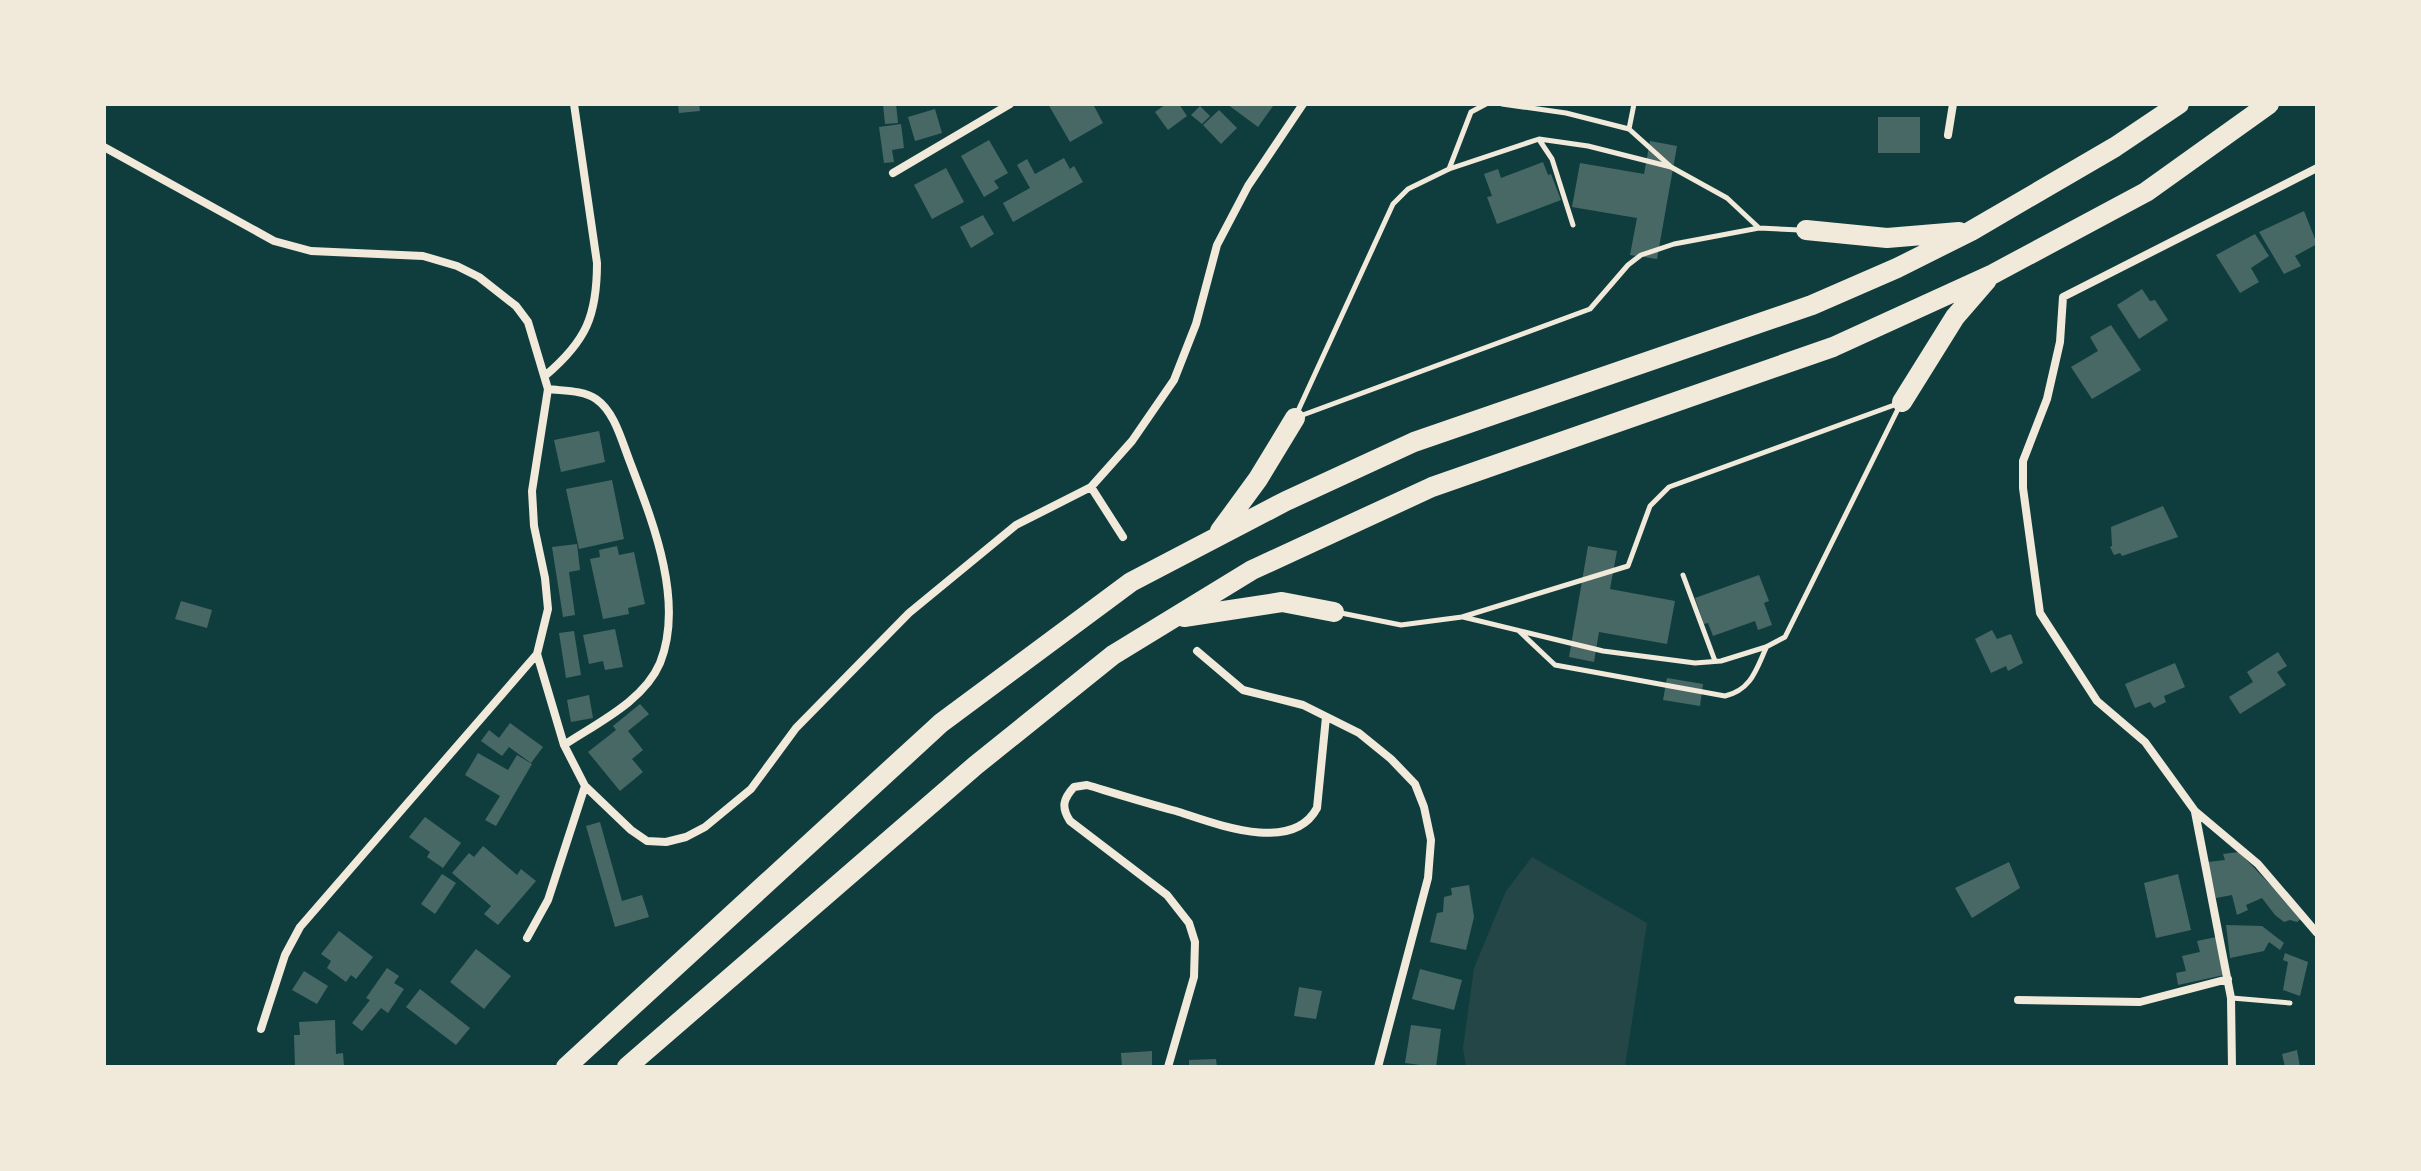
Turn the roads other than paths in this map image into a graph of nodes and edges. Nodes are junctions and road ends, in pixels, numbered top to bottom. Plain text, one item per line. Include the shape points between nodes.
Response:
1 (574, 104) edge
2 (1010, 104) edge
3 (1303, 104) edge
4 (1486, 104) edge
5 (1502, 104) edge
6 (1634, 104) edge
7 (1953, 104) edge
8 (2179, 104) edge
9 (2269, 104) edge
10 (1629, 129) junction
11 (1948, 135) dead end
12 (1539, 139) junction
13 (104, 147) edge
14 (1671, 167) junction
15 (2317, 168) edge
16 (1449, 169) junction
17 (893, 173) dead end
18 (1573, 225) dead end
19 (1759, 228) junction
20 (1806, 230) joint
21 (1971, 231) junction
22 (1993, 274) junction
23 (546, 375) junction
24 (548, 389) junction
25 (1902, 402) junction
26 (1295, 418) junction
27 (1091, 487) junction
28 (1216, 535) junction
29 (1123, 537) dead end
30 (1683, 575) dead end
31 (1334, 612) joint
32 (1462, 617) junction
33 (1168, 620) junction
34 (1518, 630) junction
35 (1766, 647) junction
36 (1197, 651) dead end
37 (537, 654) junction
38 (1715, 661) junction
39 (1326, 717) junction
40 (564, 745) junction
41 (585, 786) junction
42 (2195, 811) junction
43 (2317, 933) edge
44 (527, 938) dead end
45 (2228, 979) junction
46 (2231, 998) junction
47 (2018, 1000) dead end
48 (2290, 1003) dead end
49 (261, 1029) dead end
50 (566, 1067) edge
51 (627, 1067) edge
52 (1168, 1067) edge
53 (1378, 1067) edge
54 (2232, 1067) edge

1 - 23 street via 597,289 591,322 570,355
2 - 17 street
3 - 27 street via 1248,186 1217,245 1174,380 1132,441
4 - 16 lane via 1471,112
5 - 10 lane
6 - 10 lane
7 - 11 street
8 - 21 highway
9 - 22 highway via 2146,192
10 - 14 lane
12 - 14 lane
12 - 16 lane
12 - 18 lane via 1552,159
13 - 23 street via 293,248 423,256 479,277 528,322
14 - 19 lane via 1727,198
15 - 42 street via 2063,297 2060,342 2047,399 2023,461 2040,613 2097,701 2145,742
16 - 26 lane via 1408,189 1393,204
19 - 20 lane
19 - 26 lane via 1641,255 1590,309
20 - 21 highway via 1887,238
21 - 28 highway via 1812,305 1414,442
22 - 25 highway via 1955,317
22 - 33 highway via 1833,347 1432,487 1252,570
23 - 24 street
24 - 37 street via 532,491 548,609
24 - 40 street via 581,393 604,405 656,531 667,589 666,639 649,682
25 - 32 lane via 1669,487 1650,506 1628,566
25 - 35 lane via 1785,637
26 - 28 highway
27 - 29 street
27 - 41 street via 1016,525 909,613 796,728 751,789 705,827 666,842 647,841
28 - 50 highway via 1131,582 941,723
30 - 38 lane
31 - 32 lane via 1401,625
31 - 33 highway via 1282,602
32 - 34 lane
33 - 51 highway via 1113,655 976,765
34 - 35 lane via 1555,665 1725,696 1747,687
34 - 38 lane via 1603,651
35 - 38 lane
36 - 39 street via 1243,690 1303,705
37 - 40 street
37 - 49 street via 300,927 285,955
39 - 52 street via 1317,808 1310,821 1297,827 1268,833 1238,830 1087,785 1074,787 1065,797 1070,821 1167,895 1189,923 1195,942 1194,977
39 - 53 street via 1359,733 1415,784 1431,840 1428,878
40 - 41 street
41 - 44 street via 548,900
42 - 43 street via 2258,864
42 - 45 street
45 - 46 street
45 - 47 street via 2140,1002
46 - 48 lane
46 - 54 street

